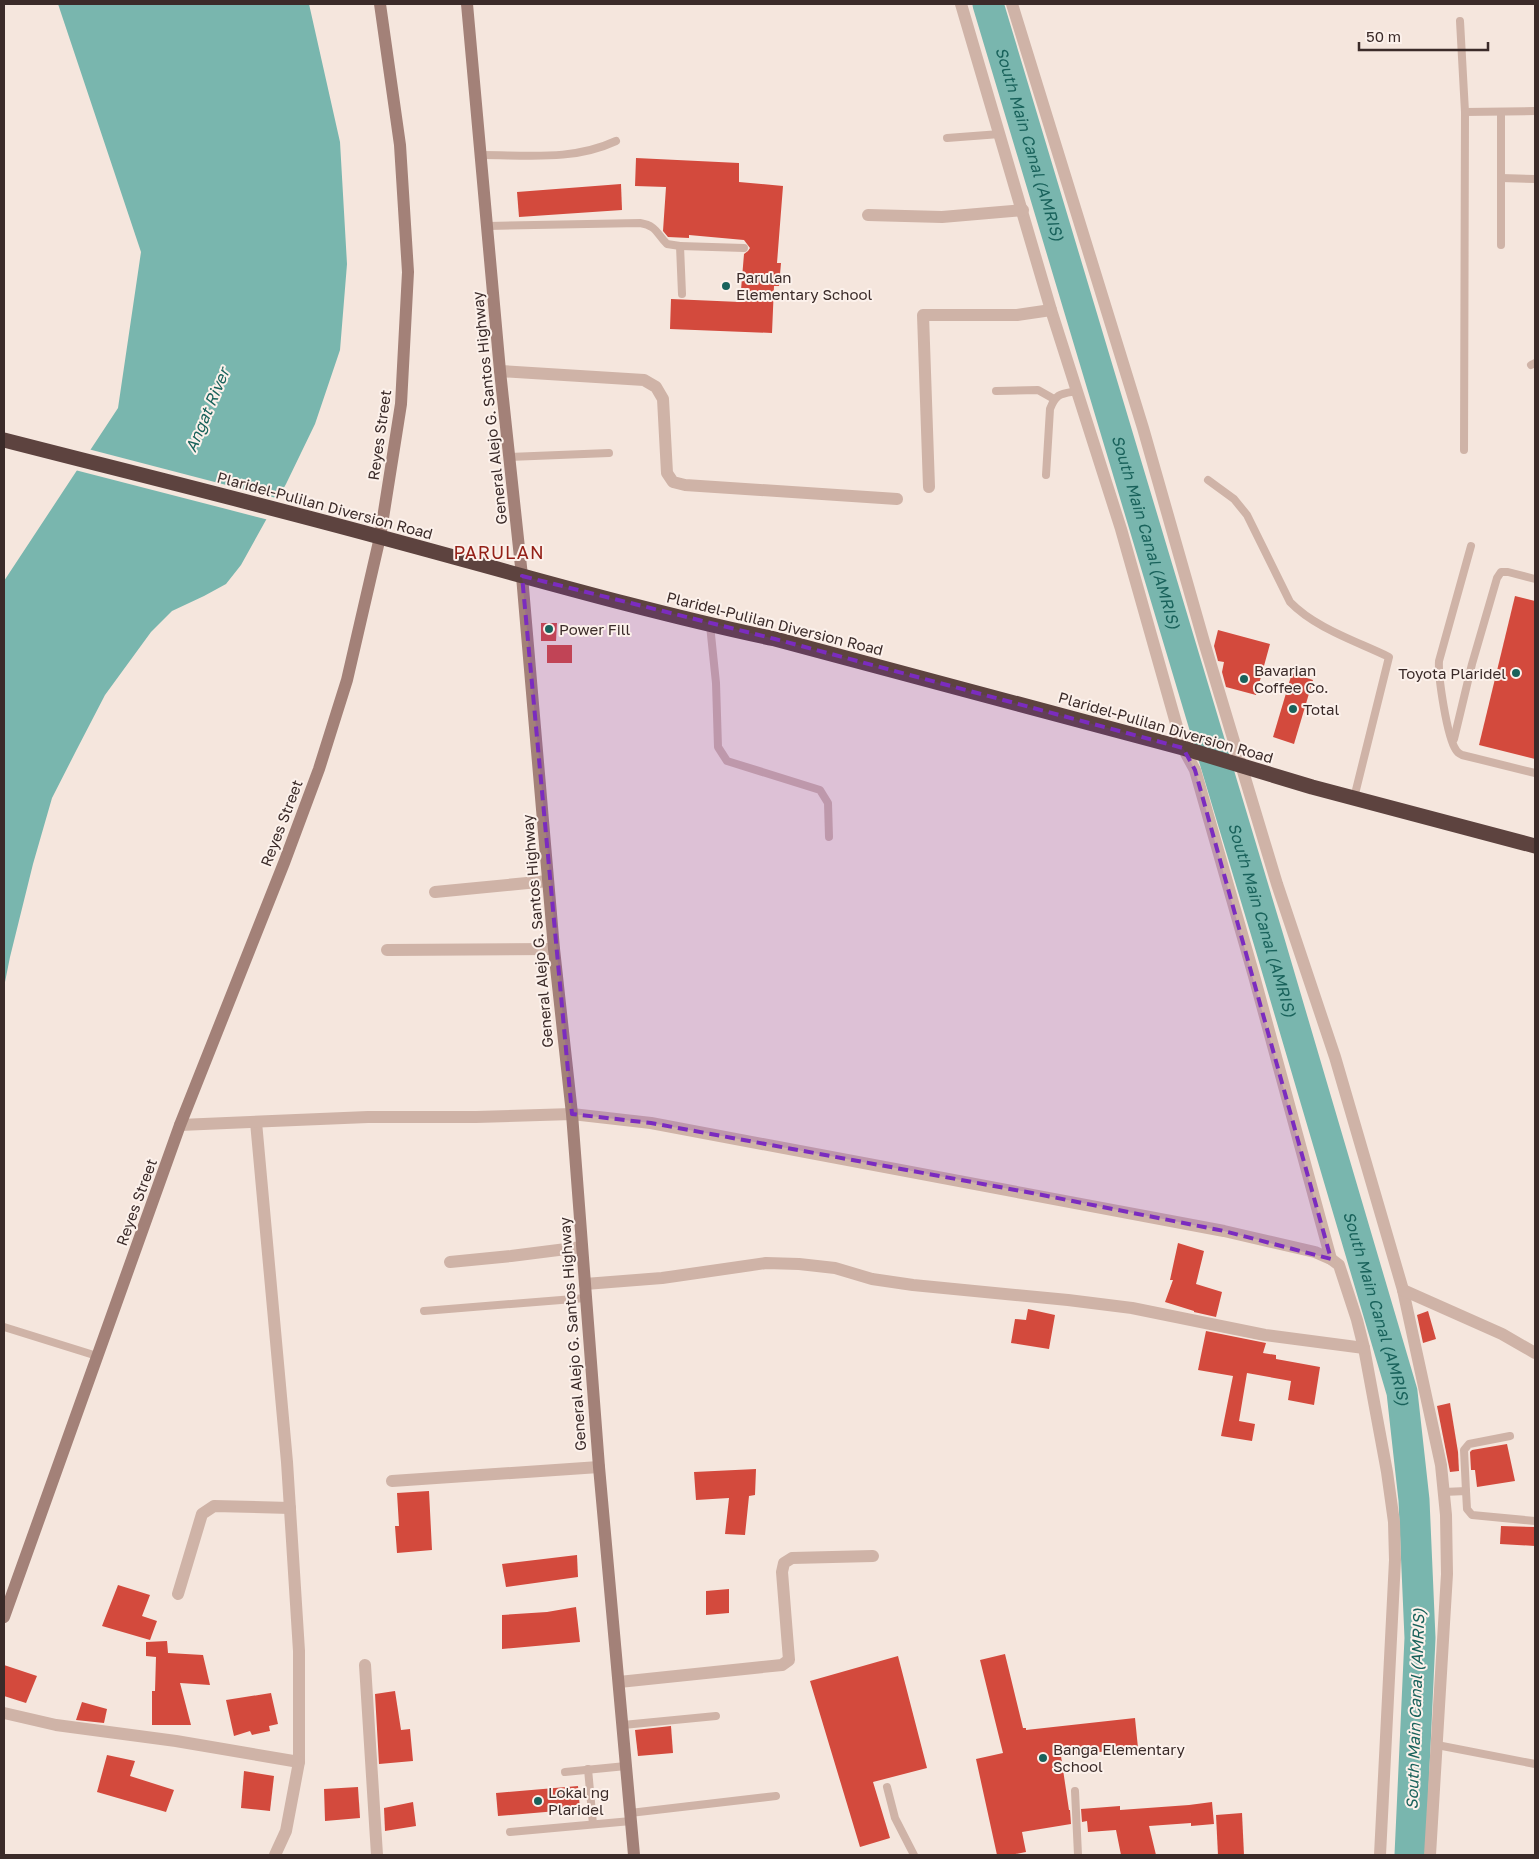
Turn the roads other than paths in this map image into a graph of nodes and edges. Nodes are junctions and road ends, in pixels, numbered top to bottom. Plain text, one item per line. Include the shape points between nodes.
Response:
1 (380, 4) edge
2 (467, 4) edge
3 (962, 4) edge
4 (1012, 4) edge
5 (1460, 21) dead end
6 (1535, 111) edge
7 (1465, 112) junction
8 (1501, 112) junction
9 (1000, 134) junction
10 (947, 138) dead end
11 (616, 141) dead end
12 (482, 155) junction
13 (1501, 178) junction
14 (1535, 179) edge
15 (1023, 210) junction
16 (868, 215) dead end
17 (488, 226) junction
18 (1501, 245) dead end
19 (680, 246) junction
20 (744, 248) dead end
21 (682, 294) dead end
22 (1051, 310) junction
23 (500, 371) junction
24 (996, 391) dead end
25 (1077, 391) junction
26 (1054, 399) junction
27 (4, 440) edge
28 (1464, 450) dead end
29 (609, 453) dead end
30 (509, 457) junction
31 (1046, 475) dead end
32 (1208, 480) dead end
33 (929, 487) dead end
34 (897, 499) dead end
35 (380, 537) junction
36 (1471, 546) dead end
37 (522, 576) junction
38 (1535, 579) edge
39 (710, 625) junction
40 (1453, 744) junction
41 (1187, 749) junction
42 (1237, 763) junction
43 (1535, 773) edge
44 (1354, 798) junction
45 (830, 837) dead end
46 (1535, 846) edge
47 (548, 881) junction
48 (436, 892) dead end
49 (554, 949) junction
50 (387, 950) dead end
51 (572, 1114) junction
52 (256, 1122) junction
53 (180, 1125) junction
54 (582, 1247) junction
55 (1331, 1259) junction
56 (450, 1262) dead end
57 (585, 1284) junction
58 (1403, 1290) junction
59 (586, 1298) junction
60 (424, 1311) dead end
61 (4, 1327) edge
62 (1364, 1348) junction
63 (1535, 1352) edge
64 (97, 1356) junction
65 (1510, 1436) dead end
66 (599, 1467) junction
67 (392, 1481) dead end
68 (1466, 1491) junction
69 (1444, 1492) junction
70 (290, 1508) junction
71 (1535, 1521) edge
72 (873, 1556) dead end
73 (178, 1594) dead end
74 (4, 1617) edge
75 (365, 1664) dead end
76 (619, 1682) junction
77 (4, 1713) edge
78 (716, 1716) dead end
79 (623, 1725) junction
80 (1437, 1745) junction
81 (299, 1762) junction
82 (1535, 1764) edge
83 (626, 1766) junction
84 (588, 1769) junction
85 (565, 1772) dead end
86 (887, 1787) dead end
87 (1075, 1791) dead end
88 (776, 1796) dead end
89 (630, 1817) junction
90 (593, 1824) junction
91 (510, 1832) dead end
92 (274, 1855) edge
93 (378, 1855) edge
94 (634, 1855) edge
95 (914, 1855) edge
96 (1078, 1855) edge
97 (1380, 1855) edge
98 (1430, 1855) edge

1 - 35 main road, Reyes Street via 400,145 408,272 401,404
2 - 12 main road, General Alejo G. Santos Highway
3 - 9 street
4 - 42 street via 1146,437
5 - 7 lane
6 - 8 lane
7 - 8 lane
7 - 28 lane
8 - 13 lane
9 - 10 lane
9 - 15 street
11 - 12 lane via 599,149 564,156
12 - 17 main road, General Alejo G. Santos Highway
13 - 14 lane
13 - 18 lane
15 - 16 street via 934,217
15 - 22 street
17 - 19 lane via 640,223 657,230 667,244
17 - 23 main road, General Alejo G. Santos Highway
19 - 20 lane
19 - 21 lane
22 - 25 street
22 - 33 street via 923,316
23 - 30 main road, General Alejo G. Santos Highway
23 - 34 street via 644,380 656,387 662,399 667,473 673,482
24 - 26 lane via 1038,390
25 - 26 lane
25 - 41 street
26 - 31 lane via 1050,410
27 - 35 highway, Plaridel-Pulilan Diversion Road
29 - 30 lane
30 - 37 main road, General Alejo G. Santos Highway
32 - 44 lane via 1234,499 1247,515 1290,602 1298,611 1314,622 1389,657
35 - 37 highway, Plaridel-Pulilan Diversion Road
35 - 53 main road, Reyes Street via 346,680 319,769
36 - 40 lane via 1439,661 1442,697
37 - 39 highway, Plaridel-Pulilan Diversion Road
37 - 47 main road, General Alejo G. Santos Highway
38 - 40 lane via 1508,572 1501,572 1497,578
39 - 41 highway, Plaridel-Pulilan Diversion Road via 775,639
39 - 45 lane via 718,746 727,761 820,790 828,803
40 - 43 lane via 1462,755
41 - 42 highway, Plaridel-Pulilan Diversion Road
41 - 55 street via 1254,976
42 - 44 highway, Plaridel-Pulilan Diversion Road
42 - 58 street via 1335,1057
44 - 46 highway, Plaridel-Pulilan Diversion Road
47 - 48 street
47 - 49 main road, General Alejo G. Santos Highway
49 - 50 street
49 - 51 main road, General Alejo G. Santos Highway
51 - 52 street
51 - 54 main road, General Alejo G. Santos Highway
51 - 55 street via 668,1126 1032,1193 1224,1231 1315,1252
52 - 53 street
52 - 70 street
53 - 64 main road, Reyes Street
54 - 56 street
54 - 57 main road, General Alejo G. Santos Highway
55 - 62 street via 1339,1265
57 - 59 main road, General Alejo G. Santos Highway
57 - 62 street via 662,1278 766,1263 799,1264 913,1285 1132,1308 1265,1335
58 - 63 street
58 - 69 street
59 - 60 lane
59 - 66 main road, General Alejo G. Santos Highway
61 - 64 lane
62 - 97 street via 1394,1522 1395,1560
64 - 74 main road, Reyes Street
65 - 68 lane via 1468,1444 1464,1450
66 - 67 street
66 - 76 main road, General Alejo G. Santos Highway
68 - 69 lane
68 - 71 lane via 1467,1509 1472,1515
69 - 80 street via 1447,1574
70 - 73 street via 214,1506 202,1514
70 - 81 street via 299,1651
72 - 76 street via 792,1558 784,1563 788,1660 782,1664
75 - 93 street
76 - 79 main road, General Alejo G. Santos Highway
77 - 81 street via 56,1725
78 - 79 lane
79 - 83 main road, General Alejo G. Santos Highway
80 - 82 lane
80 - 98 street
81 - 92 street via 286,1831
83 - 84 lane
83 - 89 main road, General Alejo G. Santos Highway
84 - 85 lane
84 - 90 lane
86 - 95 lane via 895,1818
87 - 96 lane
88 - 89 lane
89 - 90 lane
89 - 94 main road, General Alejo G. Santos Highway
90 - 91 lane

